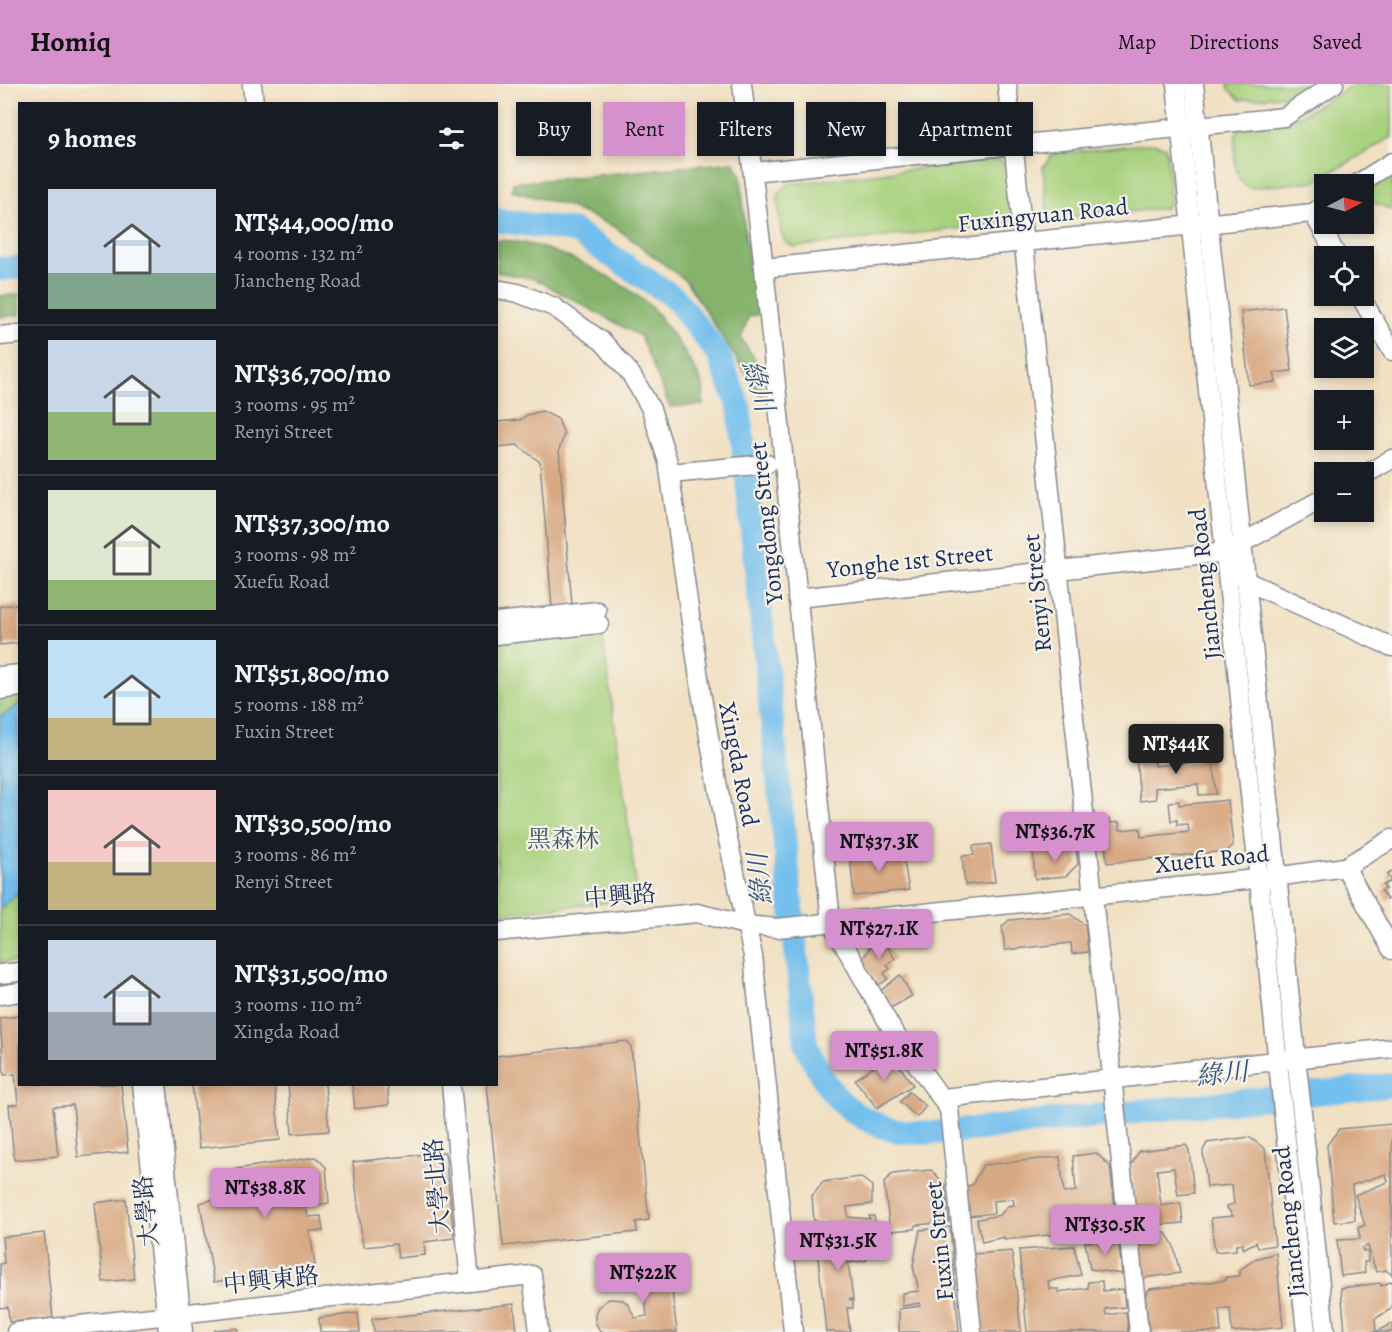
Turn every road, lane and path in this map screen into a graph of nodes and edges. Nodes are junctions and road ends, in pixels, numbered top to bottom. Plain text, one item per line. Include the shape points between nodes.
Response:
1 (252, 84) edge
2 (742, 84) edge
3 (1008, 84) edge
4 (1176, 84) edge
5 (1194, 84) edge
6 (1334, 84) edge
7 (254, 102) edge
8 (1010, 102) edge
9 (1189, 126) junction
10 (1033, 142) edge
11 (902, 156) edge
12 (1015, 156) edge
13 (1392, 162) edge
14 (753, 172) junction
15 (1373, 174) edge
16 (1314, 210) edge
17 (1200, 223) junction
18 (1024, 241) junction
19 (764, 268) junction
20 (498, 289) edge
21 (1366, 306) edge
22 (18, 334) edge
23 (0, 336) edge
24 (1392, 351) edge
25 (1392, 459) edge
26 (767, 464) dead end
27 (1374, 469) edge
28 (670, 473) junction
29 (1314, 503) edge
30 (1233, 547) junction
31 (1059, 570) junction
32 (1248, 582) junction
33 (797, 598) junction
34 (498, 622) edge
35 (498, 635) edge
36 (1392, 647) edge
37 (18, 674) edge
38 (0, 676) edge
39 (18, 687) edge
40 (0, 690) edge
41 (1392, 839) edge
42 (1345, 867) junction
43 (1267, 877) junction
44 (1093, 894) junction
45 (822, 923) junction
46 (746, 925) junction
47 (498, 932) edge
48 (1392, 950) edge
49 (18, 972) edge
50 (0, 974) edge
51 (18, 992) edge
52 (0, 994) edge
53 (1392, 1048) edge
54 (1298, 1068) junction
55 (1279, 1070) junction
56 (1112, 1079) junction
57 (142, 1086) edge
58 (157, 1086) edge
59 (451, 1086) edge
60 (946, 1106) junction
61 (470, 1282) junction
62 (174, 1323) edge
63 (16, 1332) edge
64 (538, 1332) edge
65 (793, 1332) edge
66 (972, 1332) edge
67 (1139, 1332) edge
68 (1306, 1332) edge
69 (1324, 1332) edge

1 - 7 street
2 - 14 street, Yongdong Street
3 - 8 street, Renyi Street
4 - 9 street, Jiancheng Road
5 - 9 street, Jiancheng Road
6 - 9 street via 1284,117
9 - 10 street
9 - 17 street, Jiancheng Road
11 - 14 street
12 - 18 street, Renyi Street
13 - 15 street
14 - 19 street, Yongdong Street
16 - 17 street, Fuxingyuan Road
17 - 18 street, Fuxingyuan Road
17 - 30 street, Jiancheng Road
18 - 19 street, Fuxingyuan Road
18 - 31 street, Renyi Street
19 - 33 street, Yongdong Street
20 - 28 street, Xingda Road via 554,307 618,357 651,409
21 - 24 street
22 - 23 street
25 - 27 street
26 - 28 street
28 - 46 street, Xingda Road via 700,692
29 - 30 street
30 - 31 street, Yonghe 1st Street
30 - 32 street, Jiancheng Road
30 - 43 street, Jiancheng Road
31 - 33 street, Yonghe 1st Street
31 - 44 street, Renyi Street
32 - 36 street
32 - 43 street, Jiancheng Road
33 - 45 street, Yongdong Street
34 - 35 street via 598,618
37 - 38 street
39 - 40 street
41 - 42 street, Xuefu Road
42 - 43 street, Xuefu Road
42 - 48 street
43 - 44 street, Xuefu Road
43 - 54 street, Jiancheng Road
43 - 55 street, Jiancheng Road
44 - 45 street, Xuefu Road
44 - 56 street, Renyi Street
45 - 46 street, Xuefu Road via 777,928
45 - 60 street
46 - 47 street, 中興路 via 697,913
46 - 65 street, Xingda Road via 757,986
49 - 50 street
51 - 52 street
53 - 54 street
54 - 55 street
54 - 69 street, Jiancheng Road
55 - 56 street
55 - 68 street, Jiancheng Road
56 - 60 street
56 - 67 street, Renyi Street
57 - 62 street, 大學路
58 - 62 street, 大學路
59 - 61 street, 大學北路
60 - 66 street, Fuxin Street
61 - 62 street, 中興東路
61 - 64 street, 中興東路 via 532,1275
62 - 63 street, 中興東路

